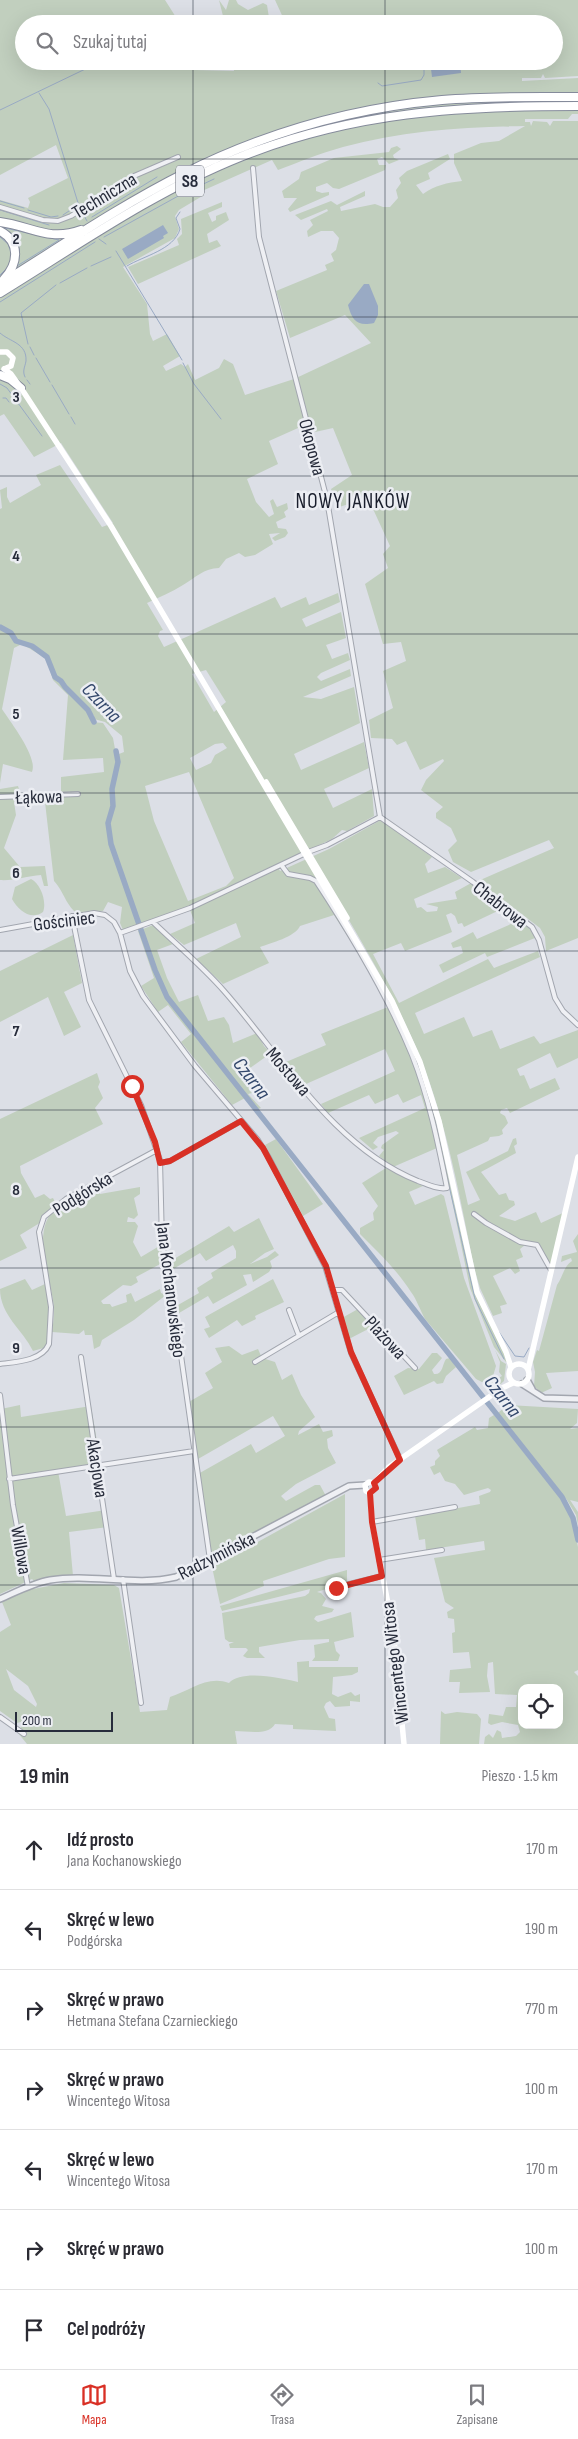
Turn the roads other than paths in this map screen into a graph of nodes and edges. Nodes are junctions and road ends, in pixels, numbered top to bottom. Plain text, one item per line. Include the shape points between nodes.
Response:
1 (578, 97) edge
2 (578, 106) edge
3 (178, 156) dead end
4 (252, 168) dead end
5 (0, 206) edge
6 (107, 217) junction
7 (0, 222) edge
8 (0, 231) edge
9 (0, 283) edge
10 (0, 293) edge
11 (1, 351) edge
12 (12, 363) junction
13 (1, 370) edge
14 (21, 388) junction
15 (78, 794) dead end
16 (0, 797) edge
17 (380, 817) junction
18 (306, 854) junction
19 (282, 866) junction
20 (72, 916) junction
21 (154, 922) junction
22 (0, 930) edge
23 (120, 933) junction
24 (578, 1025) edge
25 (241, 1121) junction
26 (157, 1150) junction
27 (578, 1157) edge
28 (160, 1163) junction
29 (474, 1214) dead end
30 (551, 1270) junction
31 (334, 1290) junction
32 (289, 1310) dead end
33 (339, 1312) junction
34 (299, 1336) junction
35 (506, 1352) junction
36 (531, 1352) junction
37 (81, 1357) dead end
38 (255, 1362) dead end
39 (0, 1364) edge
40 (519, 1364) junction
41 (415, 1368) dead end
42 (511, 1368) junction
43 (528, 1370) junction
44 (509, 1378) junction
45 (527, 1380) junction
46 (513, 1383) junction
47 (522, 1384) junction
48 (502, 1388) junction
49 (533, 1392) junction
50 (0, 1394) edge
51 (578, 1400) edge
52 (194, 1451) junction
53 (400, 1460) junction
54 (98, 1466) junction
55 (9, 1479) junction
56 (374, 1483) junction
57 (365, 1485) junction
58 (370, 1493) junction
59 (454, 1507) dead end
60 (372, 1522) junction
61 (442, 1550) dead end
62 (210, 1560) junction
63 (379, 1560) junction
64 (382, 1576) junction
65 (114, 1579) junction
66 (123, 1579) junction
67 (28, 1587) junction
68 (329, 1589) dead end
69 (0, 1599) edge
70 (141, 1703) dead end
71 (0, 1717) edge
72 (24, 1734) dead end
73 (404, 1744) edge

1 - 6 highway, S8 via 442,100 359,113 307,126 238,149 177,177
2 - 10 highway, S8 via 444,109 360,122 285,142 212,170 167,192
3 - 5 street, Techniczna via 134,176 62,220 43,220
4 - 17 street, Okopowa via 259,237 327,500
6 - 7 highway via 59,236
6 - 9 highway, S8
8 - 9 highway via 12,240 16,256 11,270
11 - 12 main road via 11,354
12 - 13 main road via 9,368
12 - 14 main road
13 - 14 highway
14 - 18 main road via 111,526 276,798
15 - 16 street, Łąkowa
17 - 18 street
17 - 24 street, Chabrowa via 532,927 539,940 555,998
18 - 19 street
18 - 35 main road via 392,1001 426,1080 446,1148 474,1283
19 - 21 street
19 - 21 street, Mostowa via 288,874 316,881 392,1011 428,1104 448,1188 427,1184 392,1170 352,1141 283,1066 220,986
20 - 22 street, Gościniec
20 - 23 street, Gościniec via 105,915
20 - 26 street, Jana Kochanowskiego via 89,1000 141,1105
21 - 23 street
23 - 25 street via 130,971 142,996
25 - 28 street via 170,1161
25 - 31 street via 268,1156 326,1266
26 - 28 street, Jana Kochanowskiego
26 - 39 street, Podgórska via 66,1199 44,1217 39,1232 52,1312 48,1347 28,1360
27 - 30 main road
28 - 52 street, Jana Kochanowskiego via 162,1243
29 - 30 street via 520,1242 537,1245
30 - 36 main road
31 - 33 street
31 - 41 street, Plażowa via 342,1290
32 - 34 street
33 - 34 street
33 - 53 street via 351,1352
34 - 38 street
35 - 40 main road
35 - 42 main road
36 - 40 main road via 526,1361
36 - 43 main road
37 - 54 street, Akacjowa
40 - 42 main road
40 - 43 main road
42 - 44 main road
43 - 45 main road
44 - 46 main road
44 - 48 main road
45 - 47 main road
45 - 49 street
46 - 47 main road
46 - 48 main road
47 - 49 street
48 - 53 main road
49 - 51 street via 544,1398
50 - 55 street, Willowa
52 - 54 street
52 - 62 street, Jana Kochanowskiego
53 - 56 main road
54 - 55 street
54 - 65 street, Akacjowa
55 - 67 street, Willowa
56 - 57 main road
56 - 58 main road via 376,1488
57 - 58 main road
57 - 62 street, Radzymińska via 349,1486
58 - 60 main road, Wincentego Witosa
59 - 60 street
60 - 63 main road, Wincentego Witosa
61 - 63 street
62 - 66 street, Radzymińska via 171,1578
63 - 64 main road, Wincentego Witosa
64 - 68 street
64 - 73 main road, Wincentego Witosa via 393,1629
65 - 66 street, Radzymińska
65 - 67 street, Radzymińska via 56,1579
66 - 70 street
67 - 69 street, Radzymińska
71 - 72 street

